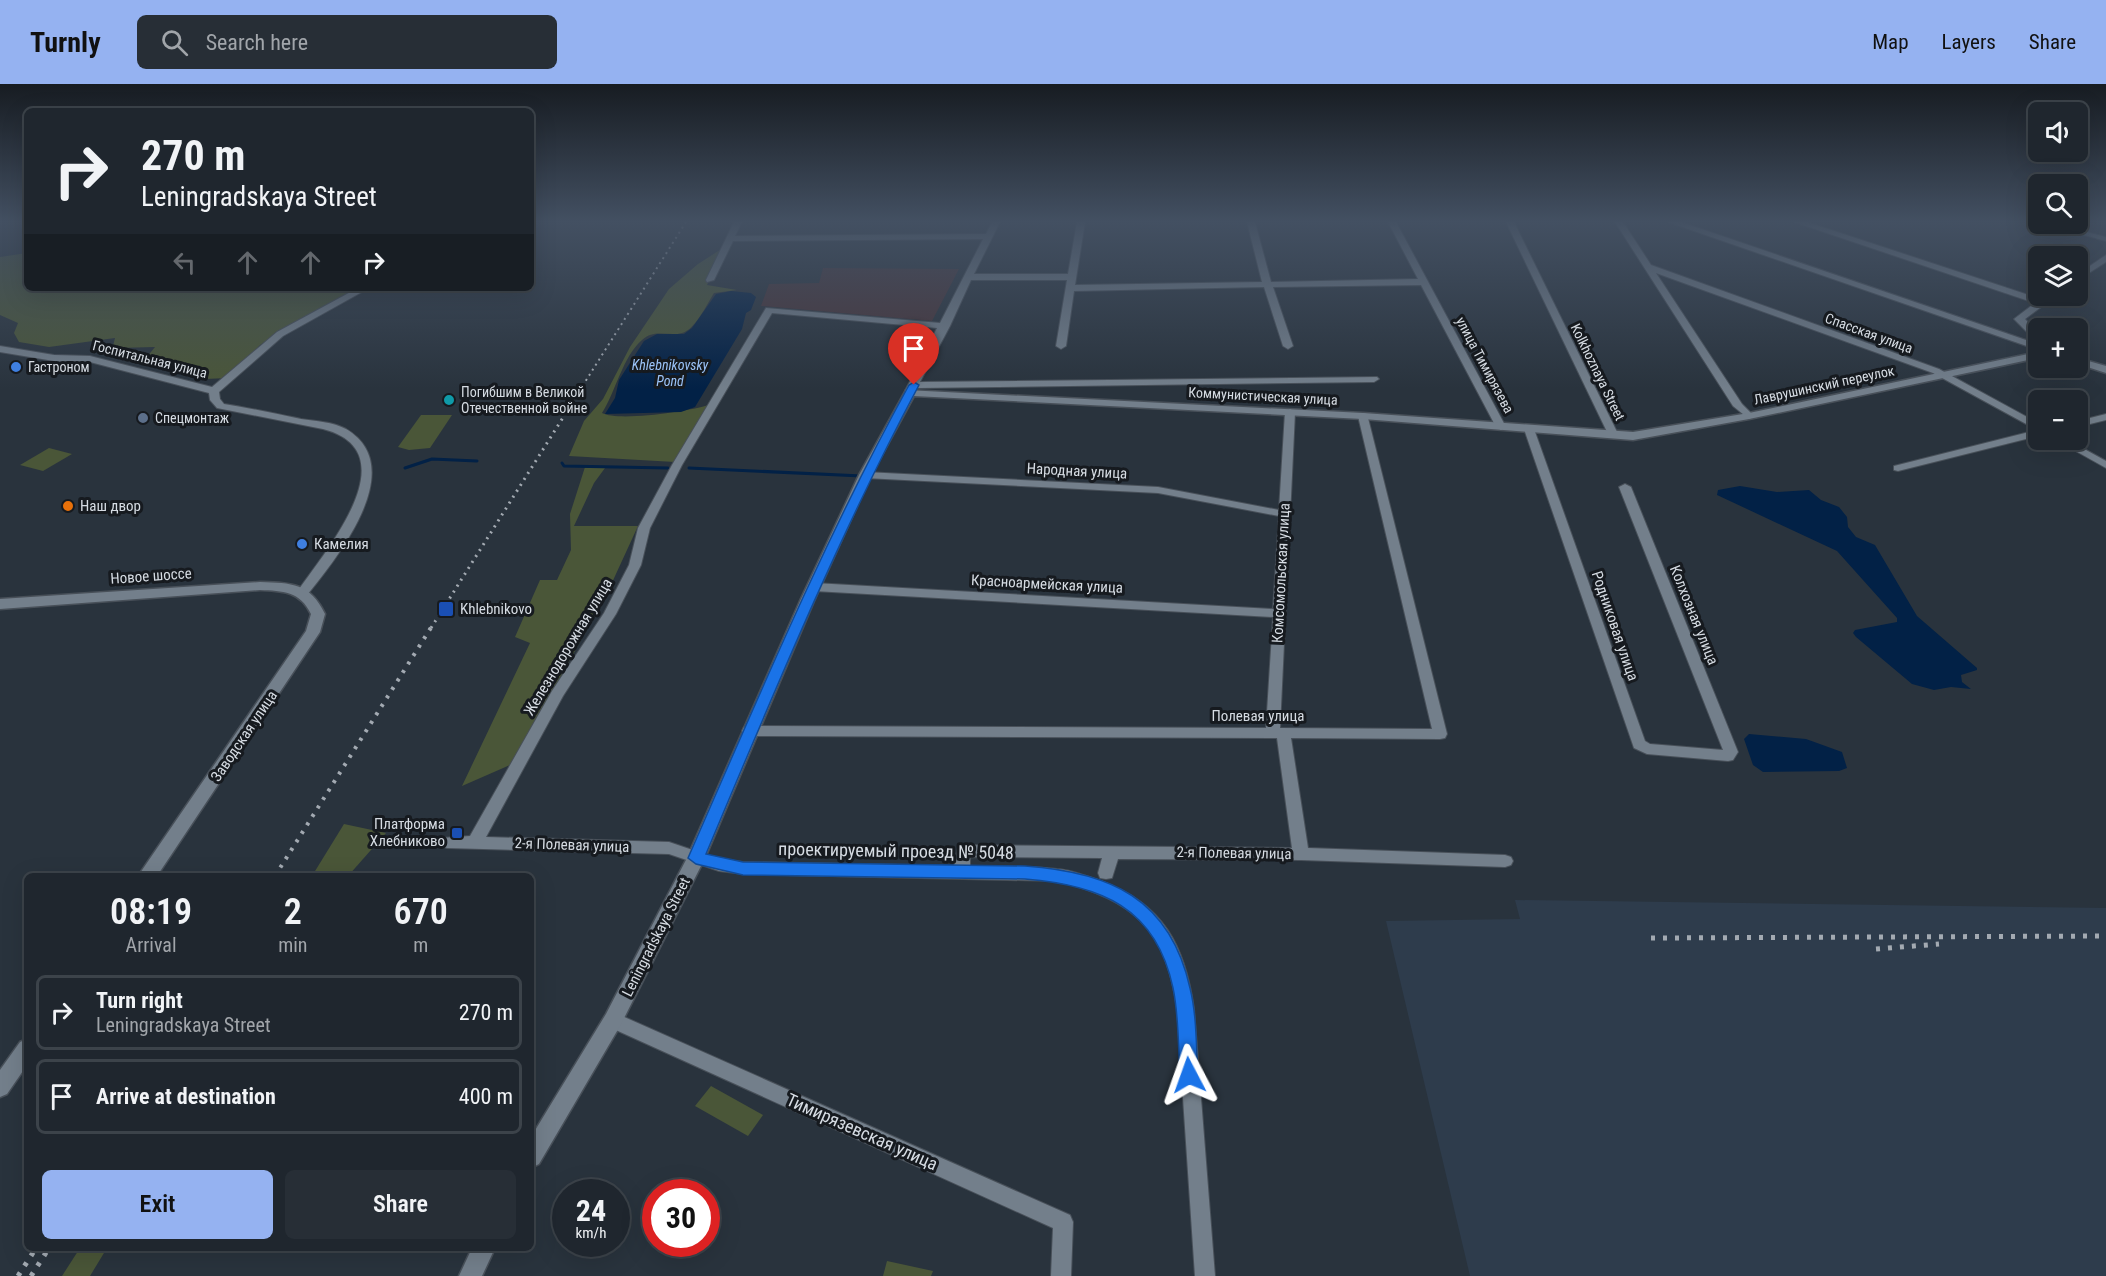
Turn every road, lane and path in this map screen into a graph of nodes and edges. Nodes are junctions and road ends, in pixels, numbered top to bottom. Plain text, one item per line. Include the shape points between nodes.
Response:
1 (970, 277) edge
2 (1072, 277) edge
3 (1266, 278) edge
4 (1423, 278) edge
5 (1537, 278) edge
6 (1655, 278) edge
7 (1677, 278) edge
8 (1835, 278) edge
9 (1966, 278) edge
10 (1425, 282) junction
11 (1267, 283) junction
12 (1070, 288) junction
13 (359, 291) edge
14 (2028, 298) edge
15 (2035, 306) edge
16 (945, 326) junction
17 (2028, 328) edge
18 (2028, 344) edge
19 (1061, 345) dead end
20 (1288, 345) dead end
21 (0, 349) edge
22 (2028, 358) edge
23 (2088, 364) edge
24 (2106, 370) edge
25 (1946, 375) junction
26 (1374, 379) dead end
27 (912, 389) junction
28 (214, 391) junction
29 (1290, 412) junction
30 (1363, 416) junction
31 (1749, 416) junction
32 (2106, 417) edge
33 (2028, 421) edge
34 (2088, 422) edge
35 (1501, 426) junction
36 (1529, 429) junction
37 (1614, 436) junction
38 (2028, 436) edge
39 (2079, 450) edge
40 (2106, 465) edge
41 (1898, 468) dead end
42 (865, 475) junction
43 (1625, 487) dead end
44 (1284, 514) junction
45 (814, 587) junction
46 (303, 592) junction
47 (0, 604) edge
48 (1279, 613) junction
49 (749, 731) junction
50 (1278, 733) junction
51 (1731, 755) joint
52 (447, 842) dead end
53 (475, 842) junction
54 (1112, 852) junction
55 (1301, 854) junction
56 (696, 858) junction
57 (1505, 861) dead end
58 (962, 871) junction
59 (149, 873) edge
60 (1106, 873) dead end
61 (613, 1020) junction
62 (24, 1052) edge
63 (0, 1087) edge
64 (534, 1152) edge
65 (482, 1251) edge
66 (470, 1276) edge
67 (1061, 1276) edge
68 (1205, 1276) edge

1 - 16 street, Leningradskaya Street
2 - 12 street
3 - 11 street
4 - 10 street, улица Тимирязева
5 - 37 street, Kolkhoznaya Street
6 - 31 street via 1738,406
7 - 25 street, Спасская улица
8 - 18 street
9 - 14 street
10 - 11 street
10 - 35 street, улица Тимирязева
11 - 12 street
11 - 20 street
12 - 19 street
13 - 28 street via 280,334
15 - 17 street via 2019,319
16 - 27 street, Leningradskaya Street
16 - 53 street, Железнодорожная улица via 770,310 671,475 644,528 635,565 610,614 557,694
21 - 28 street, Госпитальная улица via 90,359
22 - 25 street, Лаврушинский переулок
23 - 24 street
25 - 31 street, Лаврушинский переулок
25 - 33 street, Спасская улица
26 - 27 street, Коммунистическая улица
27 - 29 street, Коммунистическая улица
27 - 42 street, Leningradskaya Street
28 - 46 street, Госпитальная улица via 221,406 342,431 363,447 368,470 359,507 332,555
29 - 30 street, Коммунистическая улица
29 - 44 street, Комсомольская улица
30 - 35 street, Коммунистическая улица
30 - 50 street, Полевая улица via 1440,734
31 - 37 street, Лаврушинский переулок
32 - 34 street
35 - 36 street, Коммунистическая улица
36 - 37 street, Коммунистическая улица
36 - 51 street, Родниковая улица via 1639,744 1647,749
38 - 41 street
39 - 40 street
42 - 44 street, Народная улица via 1158,490
42 - 45 street, Leningradskaya Street
43 - 51 street, Колхозная улица
44 - 48 street, Комсомольская улица
45 - 48 street, Красноармейская улица
45 - 49 street, Leningradskaya Street
46 - 47 street, Новое шоссе via 282,586 236,586
46 - 59 street, Заводская улица via 311,598 318,614 313,632
48 - 50 street, Комсомольская улица
49 - 50 street, Полевая улица
49 - 56 street, Leningradskaya Street
50 - 55 street, Комсомольская улица
52 - 53 street, 2-я Полевая улица
53 - 56 street, 2-я Полевая улица via 669,848
54 - 55 street, 2-я Полевая улица
54 - 58 street, 2-я Полевая улица via 963,851
54 - 60 street
55 - 57 street, 2-я Полевая улица
56 - 58 street, проектируемый проезд № 5048 via 743,868
56 - 61 street, Leningradskaya Street
58 - 68 street, проектируемый проезд № 5048 via 1057,875 1100,886 1139,910 1167,941 1182,989
61 - 64 street, Leningradskaya Street
61 - 67 street, Тимирязевская улица via 1063,1222
62 - 63 street
65 - 66 street

